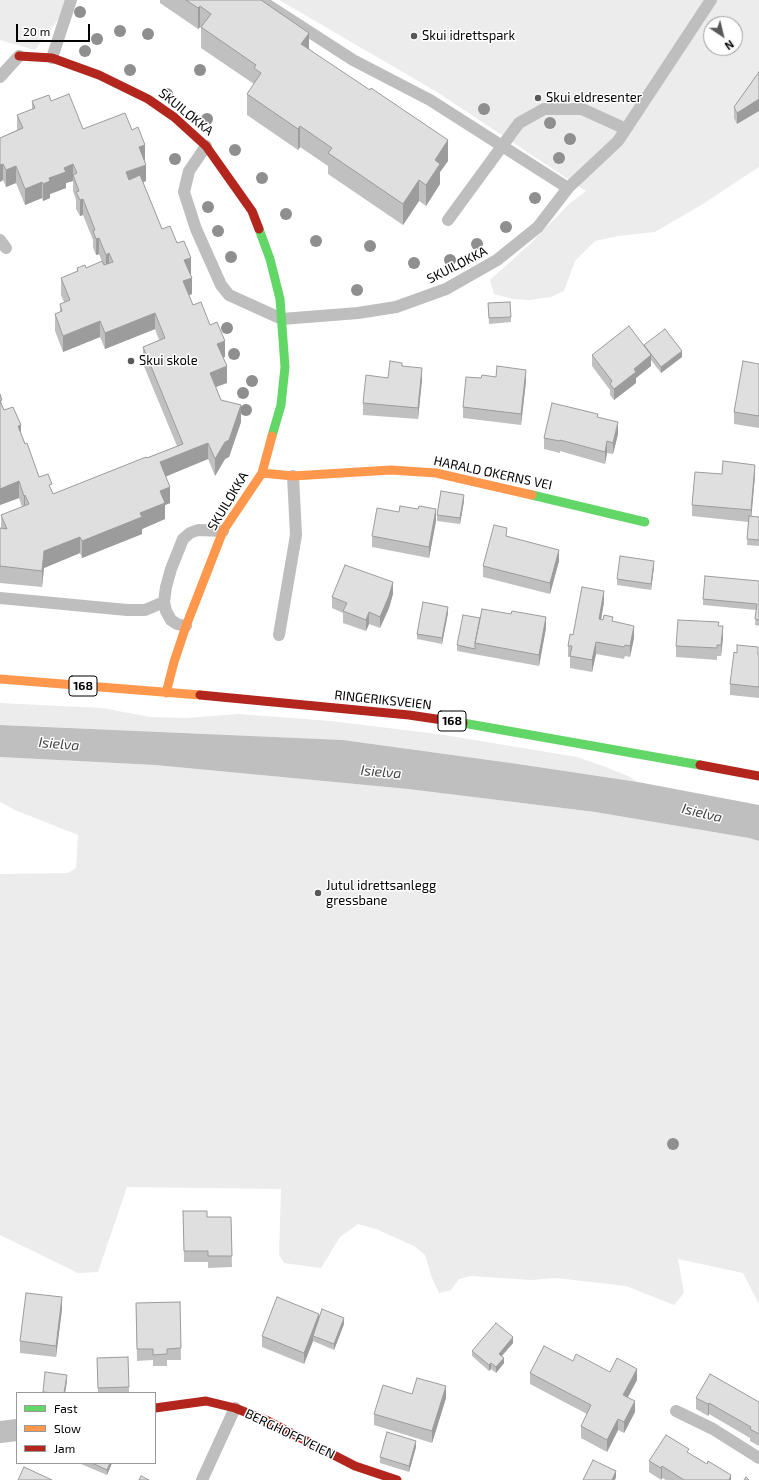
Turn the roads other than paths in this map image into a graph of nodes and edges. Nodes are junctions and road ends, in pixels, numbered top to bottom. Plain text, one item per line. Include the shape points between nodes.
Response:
1 (71, 0) edge
2 (260, 0) edge
3 (711, 0) edge
4 (19, 56) joint
5 (52, 58) junction
6 (0, 77) edge
7 (626, 129) junction
8 (206, 146) junction
9 (502, 146) junction
10 (568, 188) junction
11 (448, 220) dead end
12 (282, 319) junction
13 (262, 473) junction
14 (293, 476) junction
15 (645, 522) dead end
16 (223, 531) junction
17 (0, 598) edge
18 (164, 602) junction
19 (186, 626) junction
20 (279, 635) dead end
21 (0, 679) edge
22 (166, 693) junction
23 (759, 776) edge
24 (156, 1408) edge
25 (235, 1408) junction
26 (676, 1411) dead end
27 (16, 1430) edge
28 (0, 1432) edge
29 (759, 1458) edge
30 (202, 1480) edge
31 (397, 1480) edge

1 - 5 lane
2 - 9 lane via 353,60 430,100
3 - 7 lane, SKUILØKKA
4 - 5 street, SKUILØKKA
4 - 6 lane, SKUILØKKA
5 - 8 street, SKUILØKKA via 99,75 148,99 174,117
7 - 9 lane via 582,109 544,109 519,123
7 - 10 lane, SKUILØKKA via 618,141
8 - 12 street, SKUILØKKA via 252,211 270,259
8 - 12 lane via 189,171 184,192 196,229 221,285 229,296
9 - 10 lane
9 - 11 lane
10 - 12 lane, SKUILØKKA via 538,227 497,260 446,288 396,307
12 - 13 street, SKUILØKKA via 285,367 281,405
13 - 14 street, HARALD ØKERNS VEI
13 - 16 street, SKUILØKKA
14 - 15 street, HARALD ØKERNS VEI via 391,470 436,473
14 - 20 lane via 296,535
16 - 18 lane via 198,530 183,539 171,570
16 - 19 street, SKUILØKKA
17 - 18 lane via 145,610
18 - 19 lane via 171,620
19 - 22 street, SKUILØKKA
21 - 22 street, RINGERIKSVEIEN / 168
22 - 23 street, RINGERIKSVEIEN / 168 via 409,715
24 - 25 street, BERGHOFFVEIEN via 206,1402
25 - 30 lane
25 - 31 street, BERGHOFFVEIEN via 268,1421 355,1466
26 - 29 lane via 713,1429
27 - 28 street

